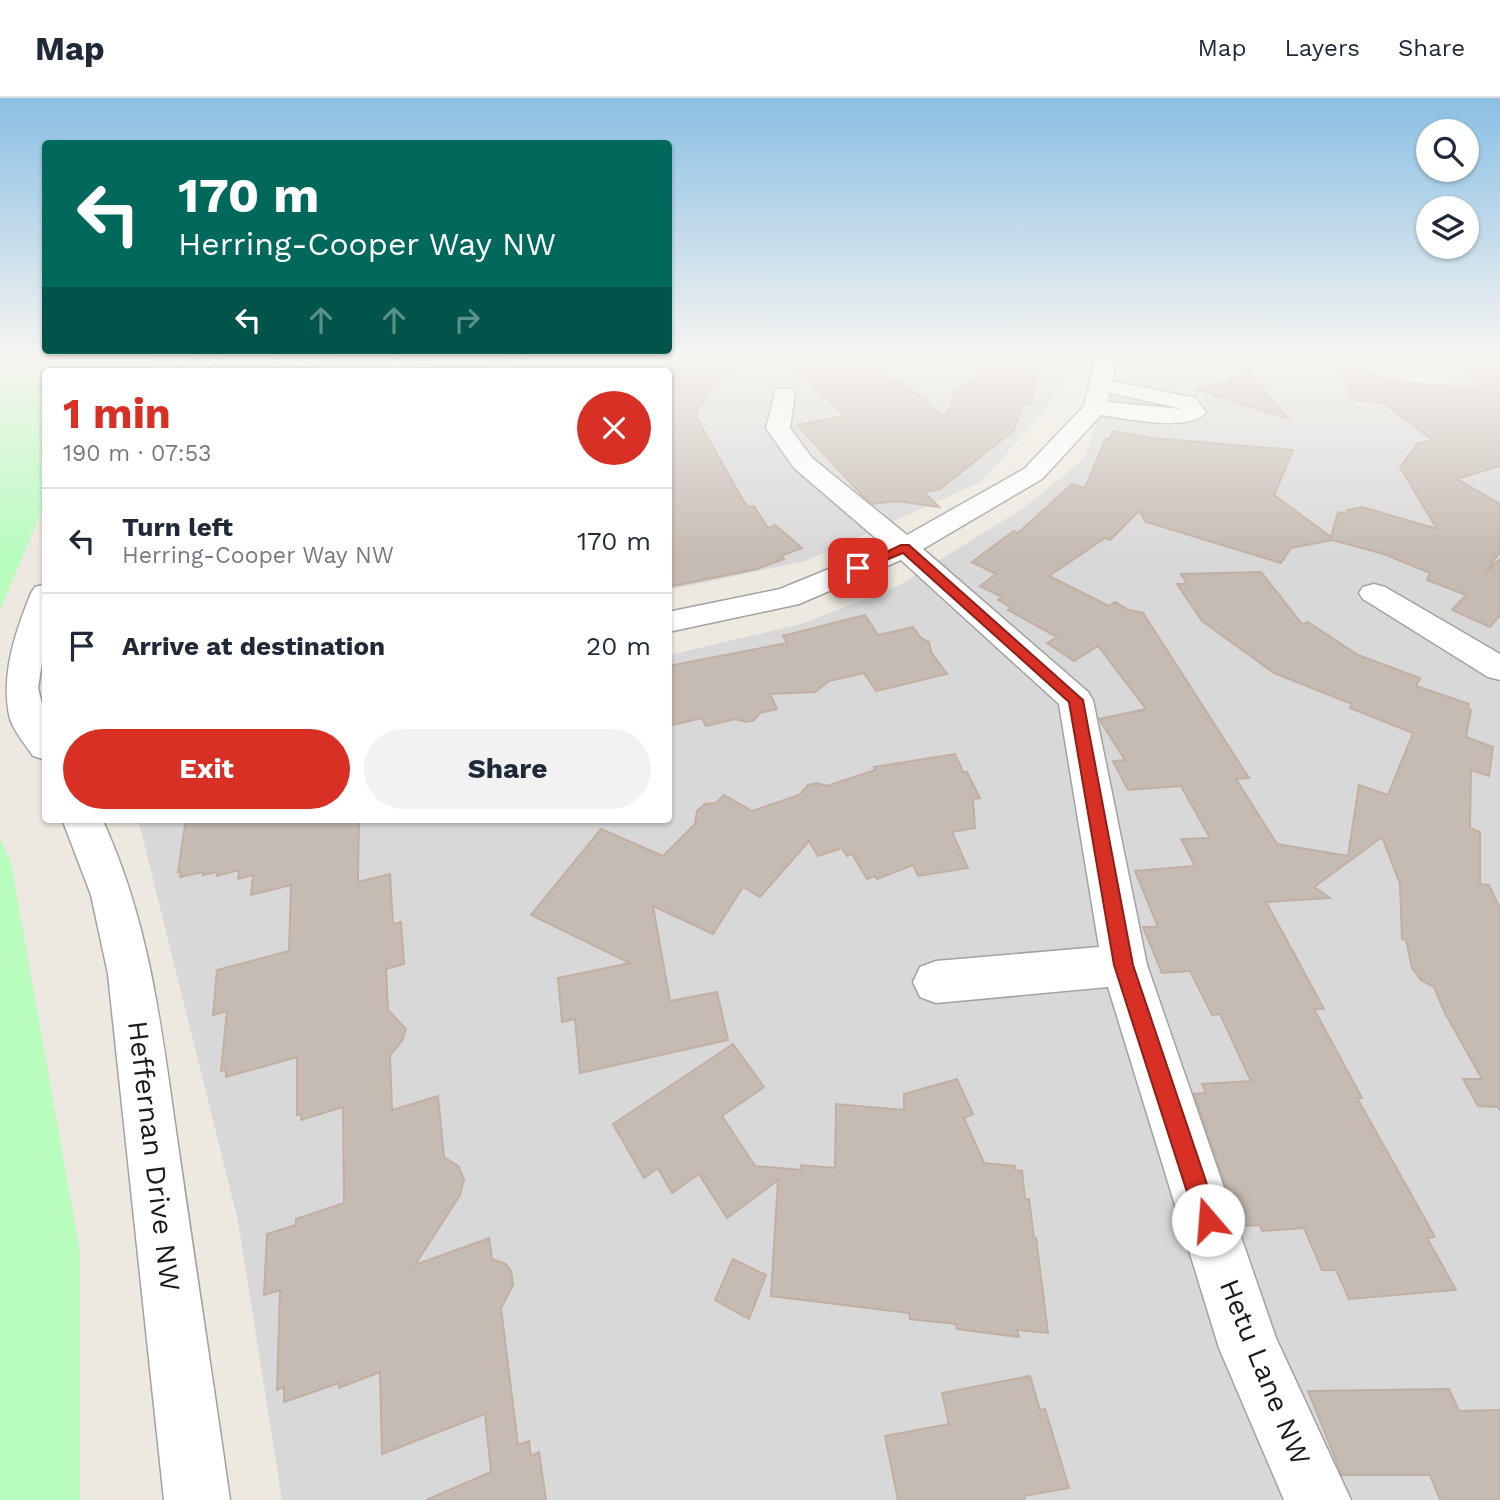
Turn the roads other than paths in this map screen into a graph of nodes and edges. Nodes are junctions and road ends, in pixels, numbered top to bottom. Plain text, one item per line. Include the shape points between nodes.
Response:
1 (779, 422) edge
2 (1077, 422) edge
3 (905, 548) junction
4 (1374, 593) dead end
5 (42, 604) edge
6 (672, 621) edge
7 (1500, 669) edge
8 (42, 740) edge
9 (84, 823) edge
10 (1124, 965) junction
11 (936, 982) dead end
12 (197, 1500) edge
13 (1318, 1500) edge

1 - 3 street, Hetu Lane NW via 778,428 803,463
2 - 3 street via 1033,474
3 - 6 street via 788,597
3 - 10 street, Hetu Lane NW via 1076,700
4 - 7 street
5 - 8 street via 21,674 28,720
9 - 12 street, Heffernan Drive NW via 113,892 132,985
10 - 11 street
10 - 13 street, Hetu Lane NW via 1250,1348

